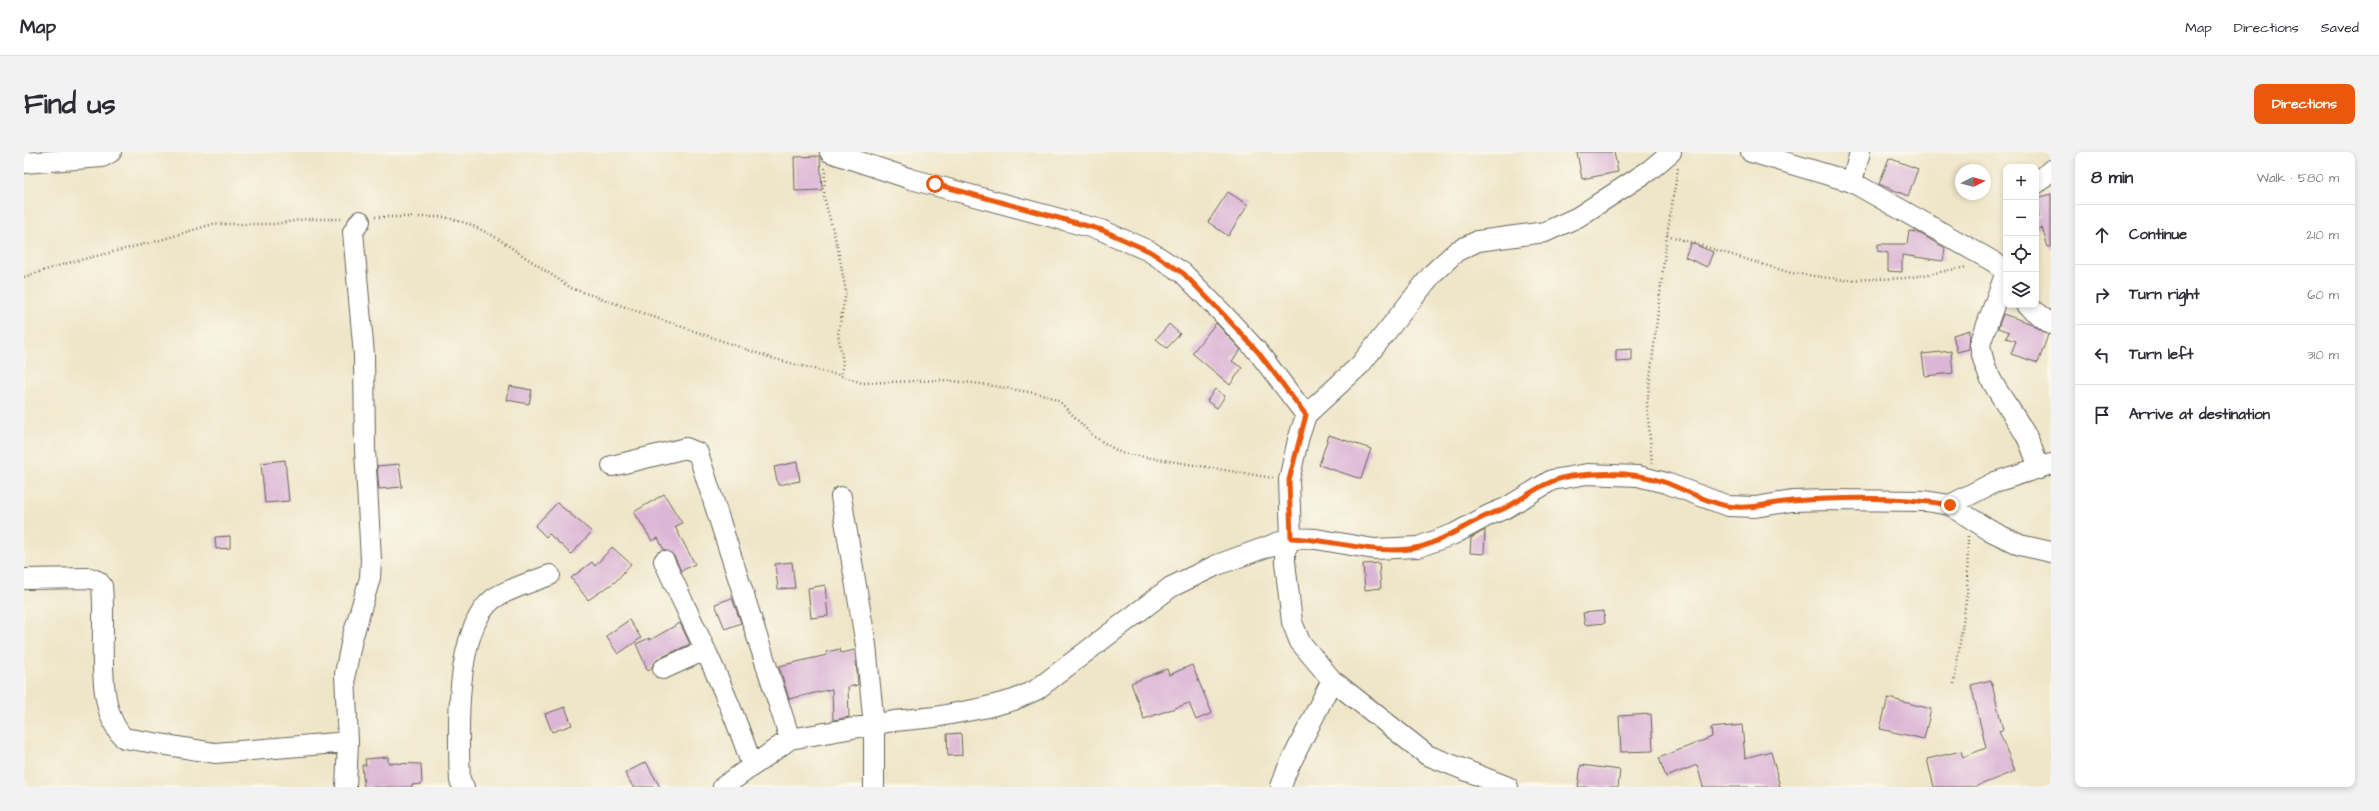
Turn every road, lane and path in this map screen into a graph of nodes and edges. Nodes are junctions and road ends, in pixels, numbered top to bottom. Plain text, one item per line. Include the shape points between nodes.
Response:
1 (111, 152) edge
2 (1751, 152) edge
3 (1860, 152) edge
4 (827, 159) edge
5 (1674, 160) edge
6 (24, 163) edge
7 (2051, 170) edge
8 (2039, 181) edge
9 (1852, 182) junction
10 (360, 221) junction
11 (1667, 235) junction
12 (2002, 269) edge
13 (24, 277) edge
14 (2030, 308) edge
15 (2051, 324) edge
16 (841, 376) junction
17 (1306, 415) junction
18 (612, 466) dead end
19 (2045, 467) edge
20 (1653, 479) junction
21 (1289, 480) junction
22 (841, 497) dead end
23 (1950, 505) junction
24 (1970, 518) junction
25 (1291, 538) junction
26 (2051, 552) edge
27 (664, 561) dead end
28 (550, 575) dead end
29 (24, 579) edge
30 (705, 650) junction
31 (663, 669) dead end
32 (1332, 680) junction
33 (1954, 684) dead end
34 (874, 726) junction
35 (790, 739) junction
36 (348, 742) junction
37 (752, 766) junction
38 (346, 787) edge
39 (464, 787) edge
40 (723, 787) edge
41 (874, 787) edge
42 (1281, 787) edge
43 (1508, 787) edge

1 - 6 street via 102,156
2 - 9 street
3 - 9 street
4 - 16 path via 824,196 846,292 838,334 843,363
4 - 17 street via 1102,230 1149,251 1183,273 1224,315 1258,352
5 - 11 path
5 - 17 street via 1650,170 1578,218 1545,232 1478,241 1457,251 1433,272 1360,365
7 - 8 street
9 - 12 street
10 - 13 path via 326,218 275,224 213,224 158,242 119,249
10 - 16 path via 370,216 418,216 445,217 469,224 494,236 571,288 771,358
10 - 36 street via 353,232 364,355 365,449 371,560 370,578 352,639 345,674
11 - 12 path via 1791,273 1845,280 1907,278
11 - 20 path via 1647,404
12 - 19 street via 1980,344 1986,374
14 - 15 street
16 - 21 path via 862,383 942,380 1046,395 1060,402 1093,436 1121,453
17 - 21 street
18 - 35 street via 686,448 698,453
19 - 23 street via 1995,482
20 - 23 street via 1728,506 1755,507 1792,502 1880,499
20 - 25 street via 1622,474 1594,474 1552,480 1506,508 1454,534 1418,547 1374,549 1316,538
21 - 25 street
22 - 34 street via 866,645
23 - 24 street
24 - 26 street via 2020,545
24 - 33 path via 1967,594
25 - 32 street via 1285,551 1285,562 1292,622 1300,642
25 - 34 street via 1217,566 1171,587 1036,690 1014,700 935,717 894,720
27 - 30 street
28 - 39 street via 494,598 483,608 468,645 462,670 458,723 460,781
29 - 36 street via 90,578 102,586 103,683 113,720 124,738 215,753
30 - 31 street
30 - 37 street via 740,729
32 - 42 street
32 - 43 street via 1428,755
34 - 35 street
34 - 41 street
35 - 37 street
36 - 38 street
37 - 40 street

